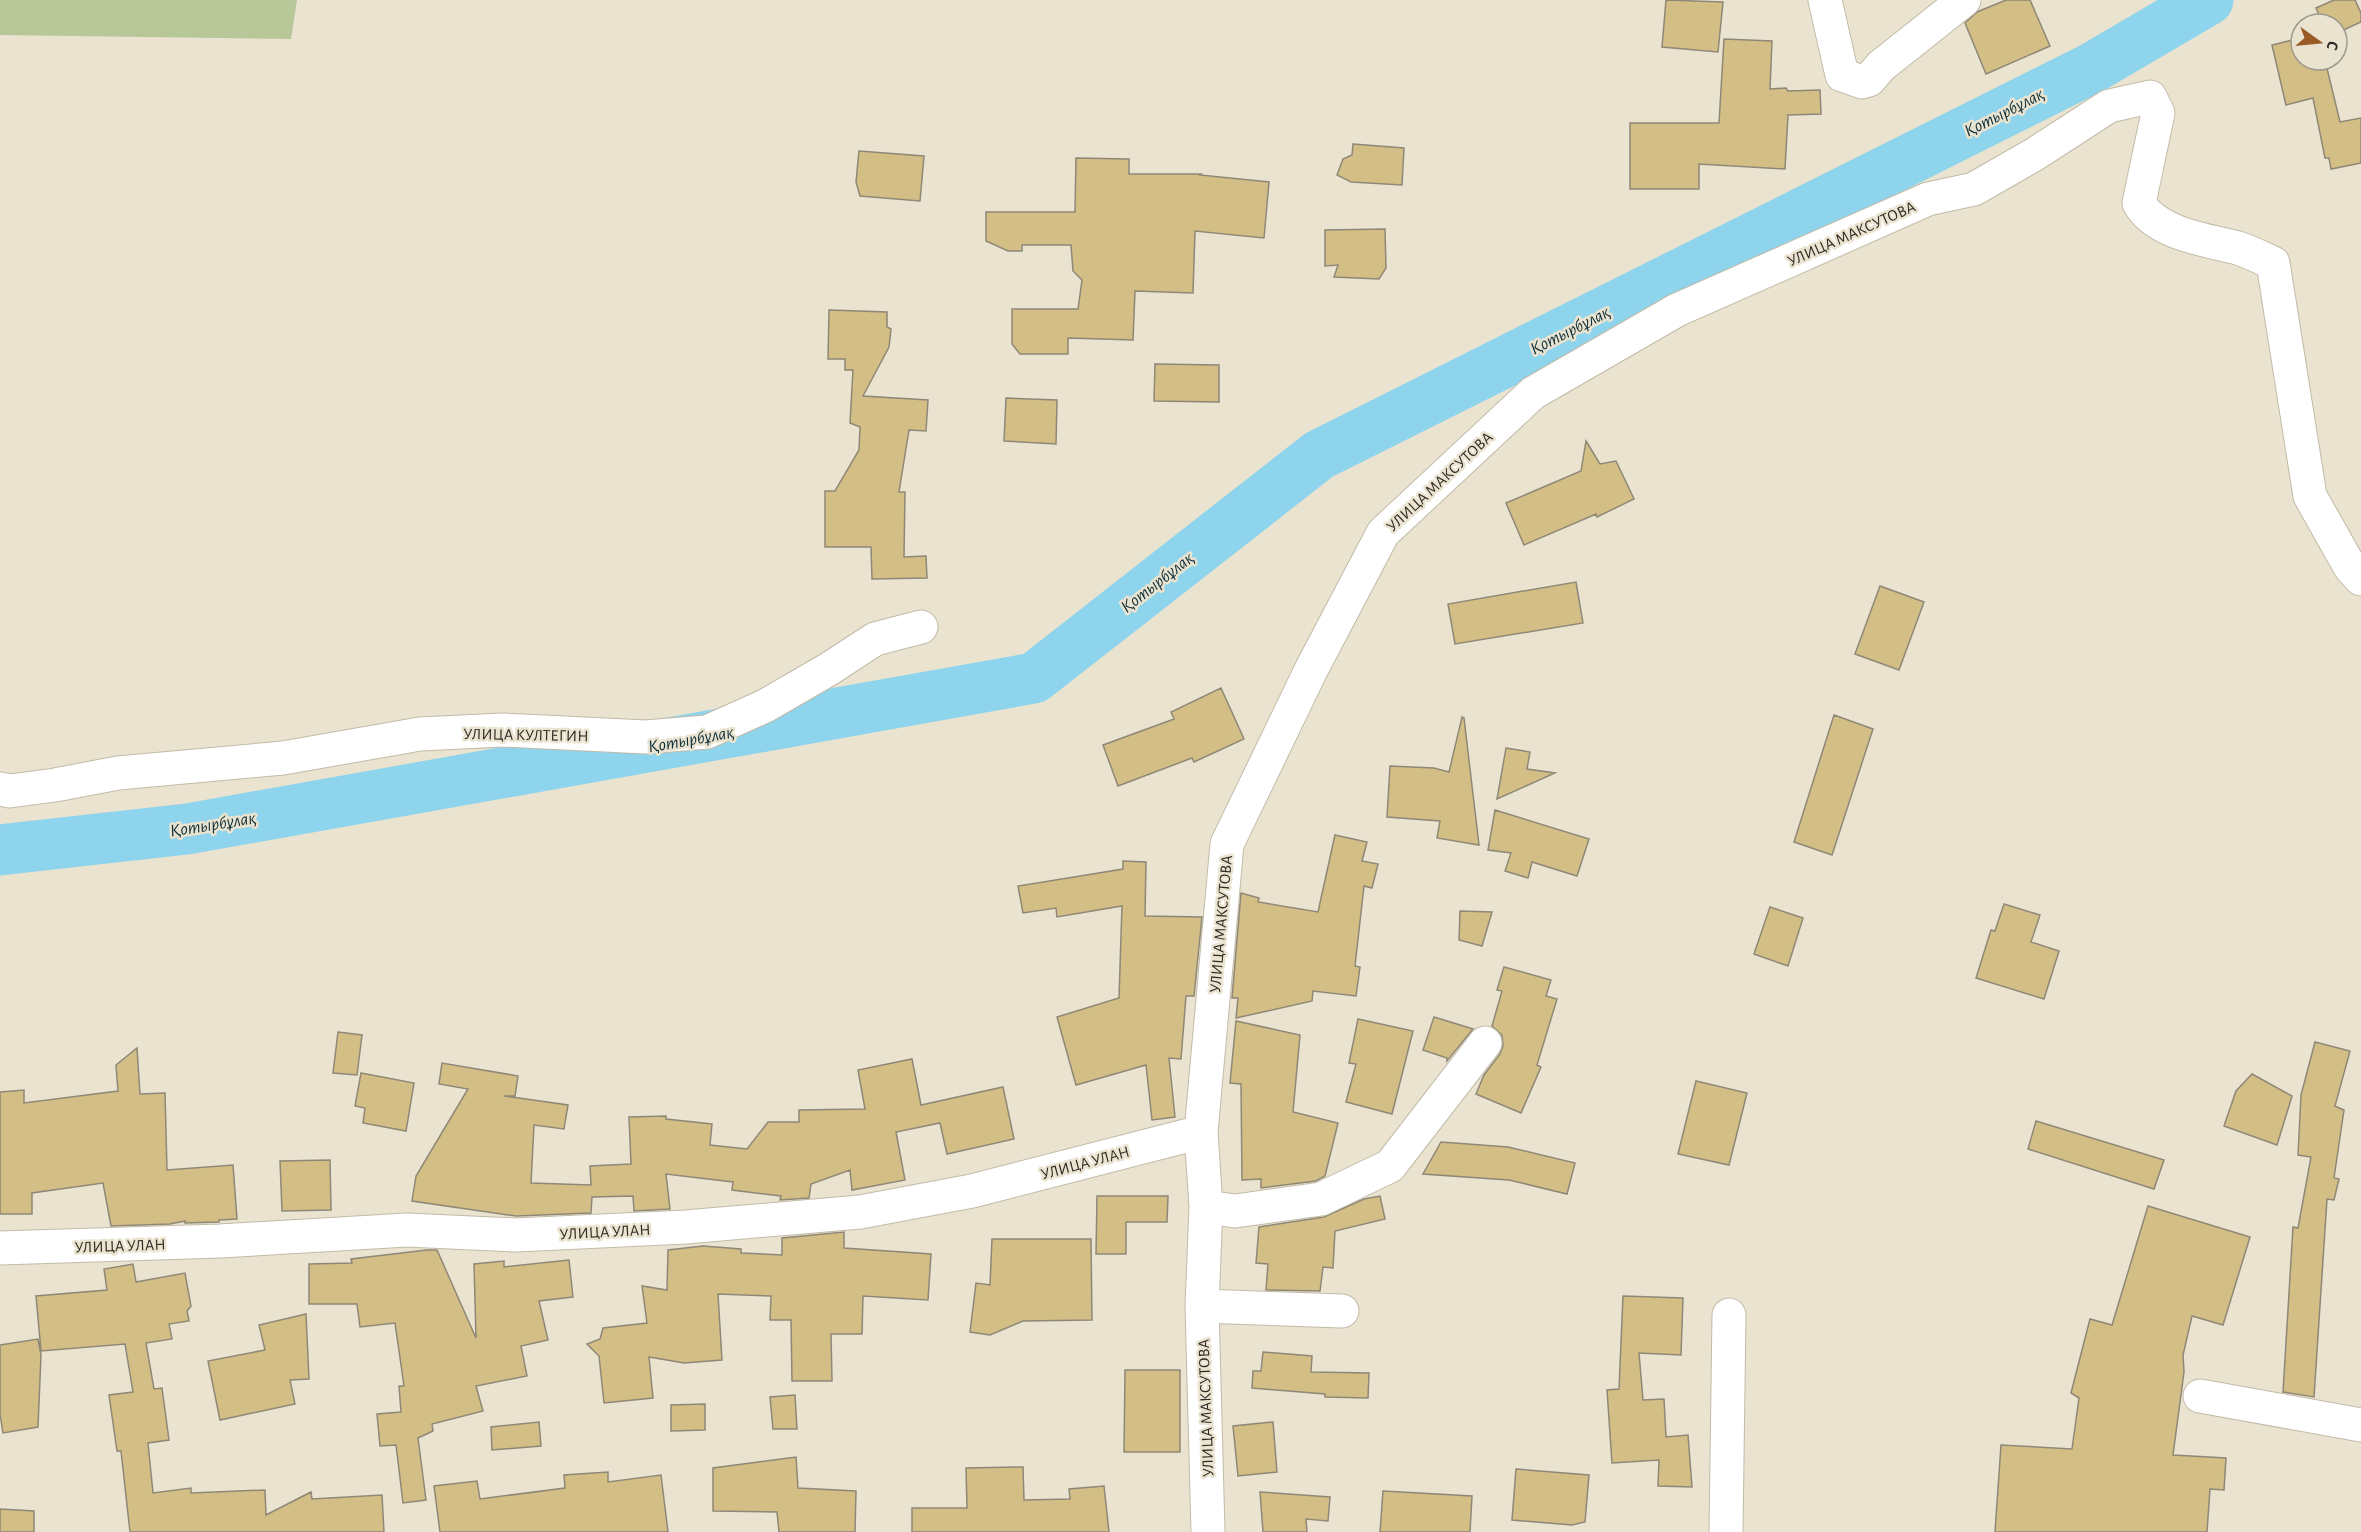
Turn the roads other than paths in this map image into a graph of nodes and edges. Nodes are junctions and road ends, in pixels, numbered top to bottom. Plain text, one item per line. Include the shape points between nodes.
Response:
1 (1824, 0) edge
2 (1964, 0) edge
3 (2361, 579) edge
4 (921, 627) dead end
5 (0, 789) edge
6 (1485, 1043) dead end
7 (1201, 1132) junction
8 (1206, 1207) junction
9 (0, 1248) edge
10 (1202, 1306) junction
11 (1342, 1311) dead end
12 (1729, 1315) dead end
13 (2200, 1396) dead end
14 (2361, 1425) edge
15 (1208, 1532) edge
16 (1726, 1532) edge

1 - 2 street via 1842,75 1862,82
3 - 7 street, УЛИЦА МАКСУТОВА via 2350,567 2310,496 2273,263 2240,249 2189,237 2145,214 2139,203 2158,113 2150,97 2109,106 1974,189 1928,199 1677,310 1533,393 1383,533 1227,844
4 - 5 street, УЛИЦА КУЛТЕГИН via 875,639 765,706 707,732 645,736 502,730 420,734 283,758 118,773 55,785
6 - 8 street via 1390,1166 1321,1199 1235,1211
7 - 8 street, УЛИЦА МАКСУТОВА
7 - 9 street, УЛИЦА УЛАН via 972,1191 860,1212 528,1235 407,1230
8 - 10 street, УЛИЦА МАКСУТОВА
10 - 11 street
10 - 15 street, УЛИЦА МАКСУТОВА
12 - 16 street
13 - 14 street

